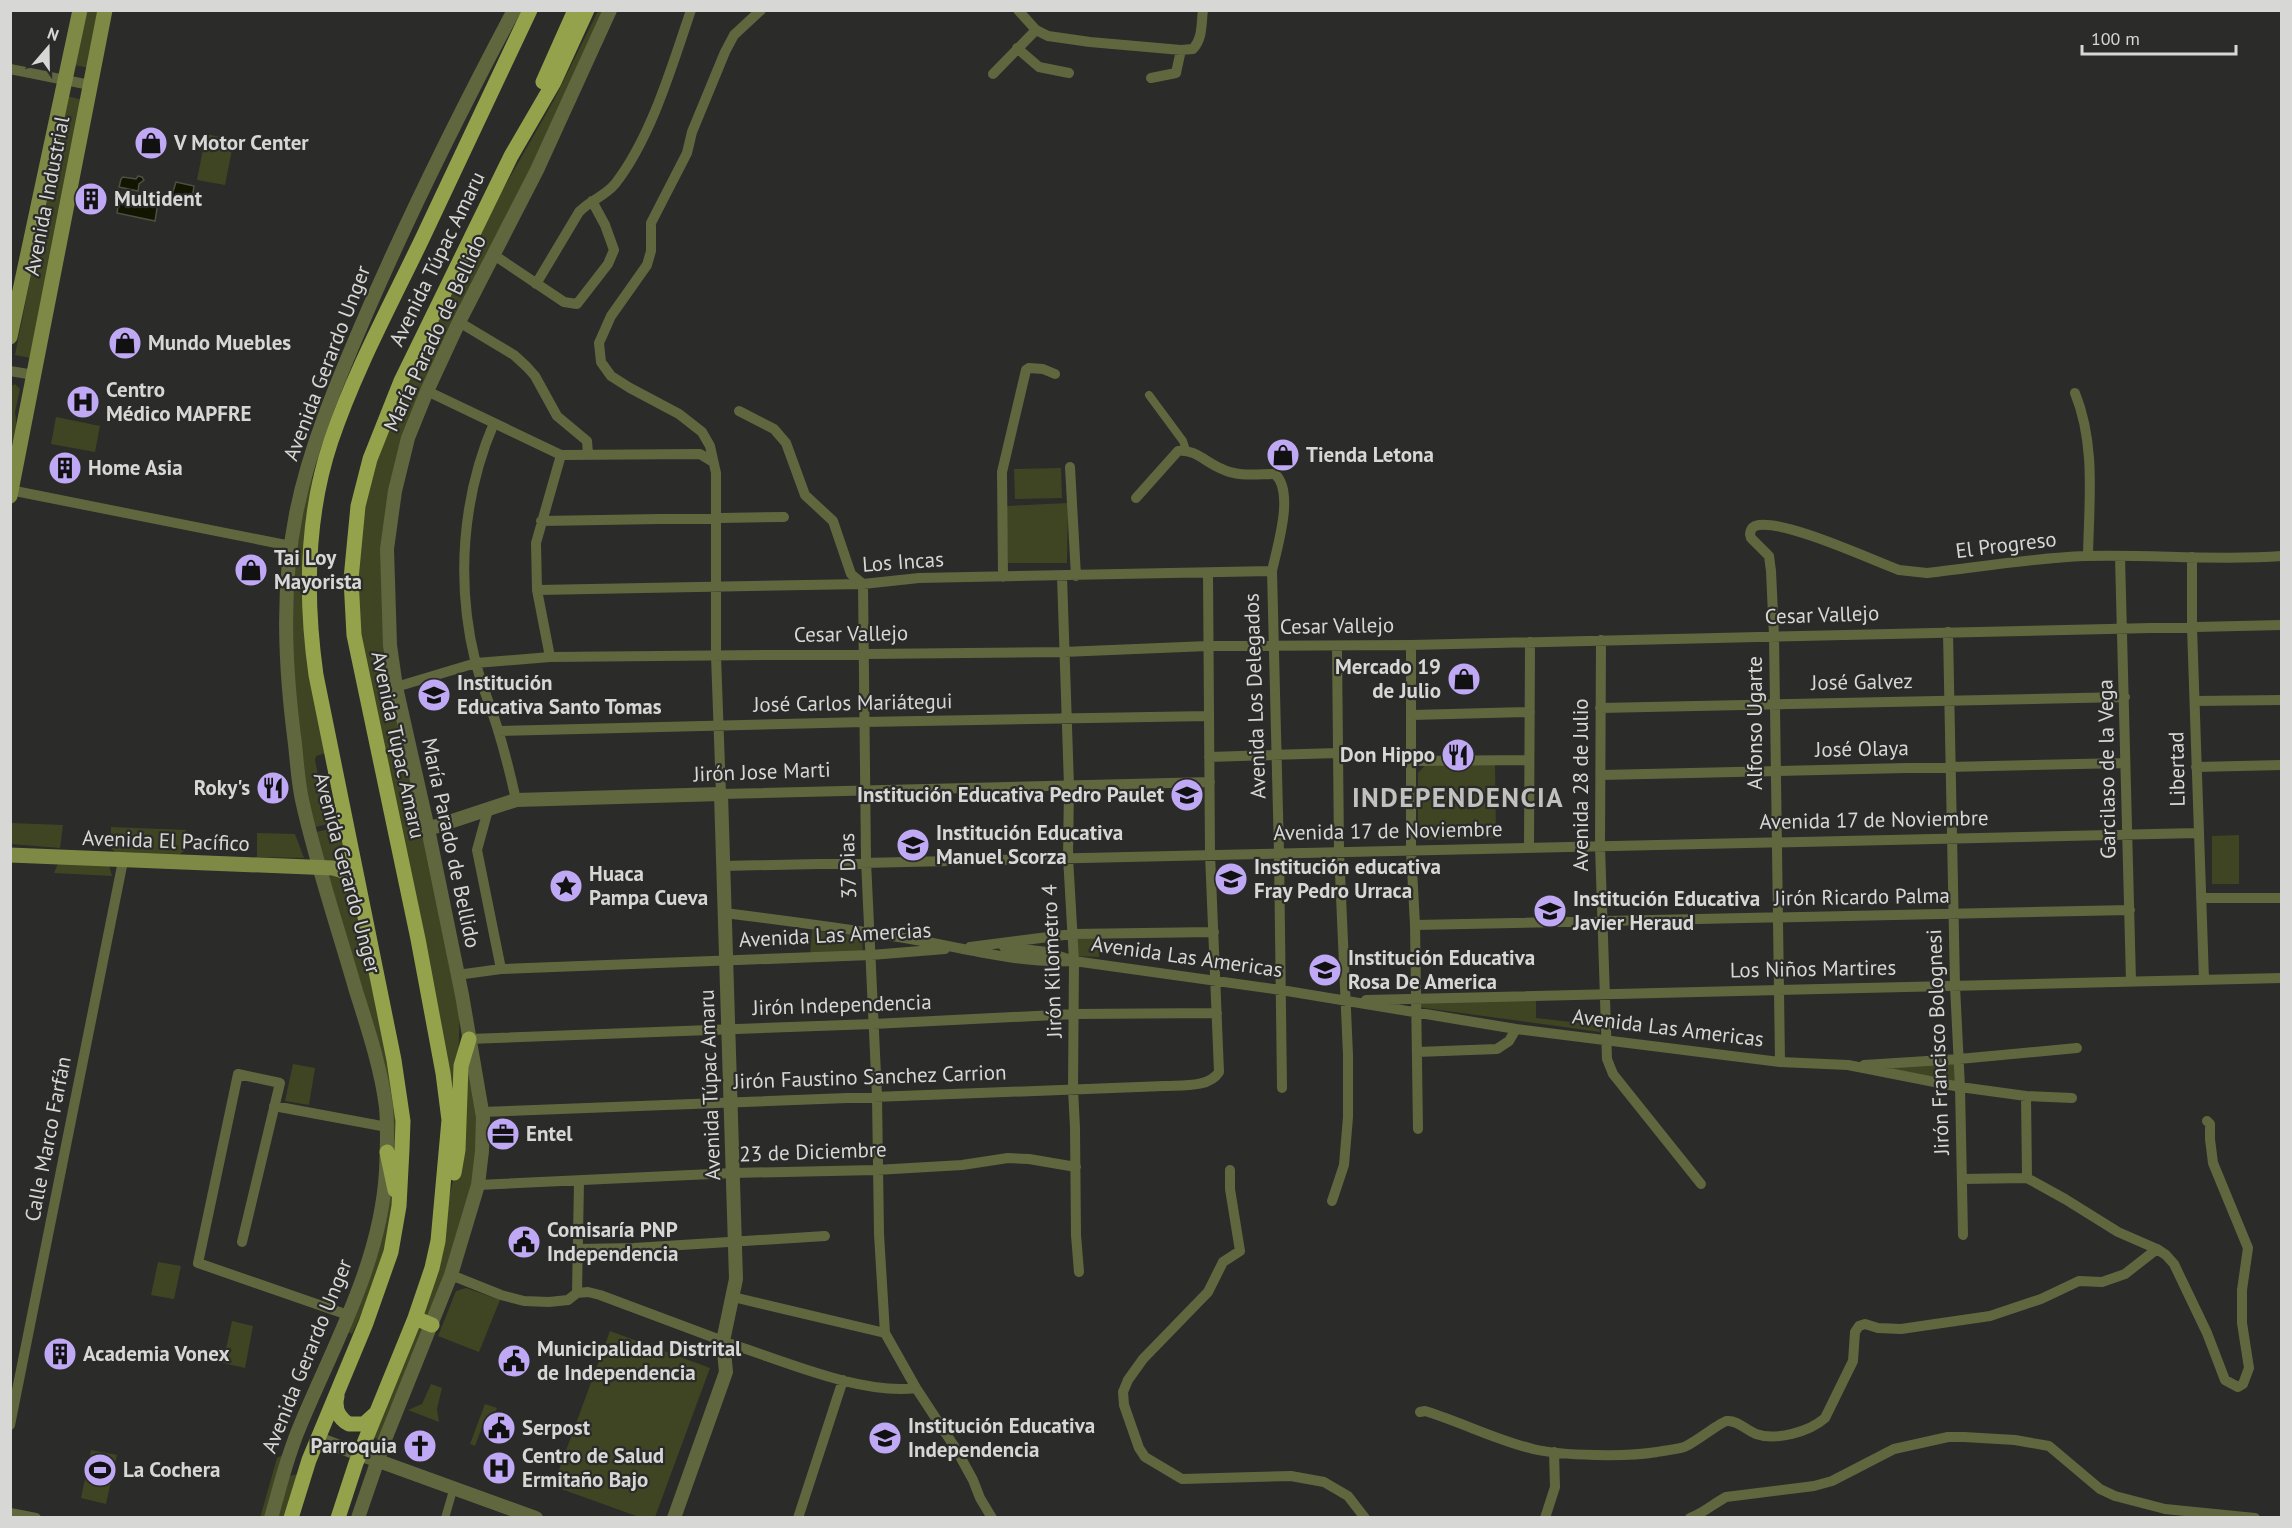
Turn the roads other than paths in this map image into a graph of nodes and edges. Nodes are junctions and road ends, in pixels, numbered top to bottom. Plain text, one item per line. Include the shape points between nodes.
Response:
1 (80, 10) edge
2 (105, 10) edge
3 (514, 10) edge
4 (530, 10) edge
5 (575, 10) edge
6 (587, 10) edge
7 (610, 10) edge
8 (693, 10) edge
9 (760, 10) edge
10 (1018, 10) edge
11 (1203, 10) edge
12 (1036, 30) junction
13 (1017, 48) junction
14 (1181, 50) junction
15 (10, 69) edge
16 (1069, 73) dead end
17 (993, 74) dead end
18 (1151, 78) dead end
19 (66, 80) junction
20 (90, 85) junction
21 (511, 156) junction
22 (592, 201) junction
23 (494, 255) junction
24 (536, 284) junction
25 (459, 322) junction
26 (10, 338) edge
27 (10, 370) edge
28 (1055, 374) dead end
29 (34, 375) junction
30 (427, 392) junction
31 (2075, 393) dead end
32 (1149, 395) dead end
33 (739, 411) dead end
34 (494, 423) junction
35 (1186, 450) junction
36 (588, 454) junction
37 (561, 455) junction
38 (713, 462) junction
39 (1070, 467) dead end
40 (11, 492) edge
41 (1136, 498) dead end
42 (784, 517) dead end
43 (716, 518) junction
44 (541, 522) junction
45 (1750, 536) joint
46 (291, 546) junction
47 (2088, 556) junction
48 (2282, 556) edge
49 (2120, 557) junction
50 (2192, 557) junction
51 (1272, 571) junction
52 (1208, 573) junction
53 (1062, 576) junction
54 (1076, 576) junction
55 (1003, 577) junction
56 (863, 584) junction
57 (716, 586) junction
58 (537, 590) junction
59 (2282, 625) edge
60 (2192, 627) junction
61 (2123, 629) junction
62 (1948, 632) junction
63 (1774, 636) junction
64 (1601, 640) junction
65 (1530, 642) junction
66 (1411, 645) junction
67 (1208, 646) junction
68 (1273, 646) junction
69 (1337, 646) junction
70 (1063, 652) junction
71 (864, 653) junction
72 (716, 656) junction
73 (550, 657) junction
74 (476, 663) junction
75 (396, 687) junction
76 (2125, 697) junction
77 (1950, 700) junction
78 (2282, 700) edge
79 (2195, 701) junction
80 (1774, 704) junction
81 (1600, 708) junction
82 (1530, 712) junction
83 (1412, 715) junction
84 (1209, 716) junction
85 (1066, 718) junction
86 (864, 722) junction
87 (720, 726) junction
88 (498, 731) junction
89 (1338, 753) junction
90 (1276, 754) junction
91 (1209, 757) junction
92 (1529, 760) junction
93 (1412, 761) junction
94 (2124, 763) junction
95 (2282, 765) edge
96 (2196, 767) junction
97 (1951, 768) junction
98 (1775, 770) junction
99 (1601, 775) junction
100 (1210, 782) junction
101 (1069, 786) junction
102 (866, 790) junction
103 (721, 794) junction
104 (516, 800) junction
105 (488, 810) junction
106 (428, 829) junction
107 (2198, 832) junction
108 (2127, 836) junction
109 (1953, 837) junction
110 (1775, 843) junction
111 (1600, 846) junction
112 (1529, 847) junction
113 (1412, 850) junction
114 (1339, 851) junction
115 (351, 852) junction
116 (1279, 853) junction
117 (10, 855) edge
118 (1210, 855) junction
119 (1068, 857) junction
120 (123, 861) junction
121 (866, 861) junction
122 (723, 866) junction
123 (325, 867) junction
124 (357, 879) junction
125 (2201, 898) junction
126 (2282, 898) edge
127 (2130, 910) junction
128 (725, 913) junction
129 (1954, 914) junction
130 (1777, 919) junction
131 (1602, 923) junction
132 (1415, 925) junction
133 (870, 932) junction
134 (1214, 932) junction
135 (1072, 934) junction
136 (962, 948) junction
137 (871, 955) junction
138 (727, 960) junction
139 (1074, 961) junction
140 (501, 969) junction
141 (457, 975) junction
142 (2282, 978) edge
143 (2204, 980) junction
144 (1216, 981) junction
145 (2131, 981) junction
146 (1955, 986) junction
147 (1778, 989) junction
148 (1281, 990) junction
149 (1605, 995) junction
150 (1415, 999) junction
151 (1345, 1000) junction
152 (1217, 1013) junction
153 (1074, 1014) junction
154 (1415, 1014) junction
155 (873, 1024) junction
156 (1516, 1029) junction
157 (729, 1030) junction
158 (469, 1039) junction
159 (1606, 1041) junction
160 (2077, 1048) dead end
161 (1417, 1053) junction
162 (1959, 1059) junction
163 (1779, 1062) junction
164 (1848, 1065) junction
165 (1960, 1087) junction
166 (1282, 1088) dead end
167 (1073, 1089) junction
168 (877, 1096) junction
169 (2026, 1096) junction
170 (2072, 1098) dead end
171 (731, 1102) junction
172 (274, 1106) junction
173 (482, 1112) junction
174 (2207, 1121) dead end
175 (387, 1127) junction
176 (1418, 1129) dead end
177 (387, 1152) junction
178 (1076, 1167) junction
179 (876, 1170) junction
180 (1230, 1170) dead end
181 (733, 1173) junction
182 (2027, 1178) junction
183 (1962, 1179) junction
184 (579, 1181) junction
185 (1701, 1184) dead end
186 (478, 1185) junction
187 (1332, 1200) dead end
188 (399, 1206) junction
189 (1963, 1235) dead end
190 (825, 1236) dead end
191 (438, 1240) junction
192 (242, 1242) dead end
193 (736, 1242) junction
194 (578, 1249) junction
195 (2157, 1249) junction
196 (1078, 1272) dead end
197 (451, 1275) junction
198 (577, 1293) junction
199 (733, 1297) junction
200 (348, 1315) junction
201 (415, 1318) junction
202 (432, 1324) junction
203 (885, 1332) junction
204 (727, 1342) junction
205 (843, 1380) junction
206 (340, 1388) junction
207 (916, 1388) junction
208 (378, 1409) junction
209 (1420, 1412) dead end
210 (10, 1425) edge
211 (318, 1439) junction
212 (1554, 1452) junction
213 (360, 1454) junction
214 (378, 1460) junction
215 (454, 1487) junction
216 (10, 1513) edge
217 (36, 1518) edge
218 (271, 1518) edge
219 (291, 1518) edge
220 (338, 1518) edge
221 (358, 1518) edge
222 (445, 1518) edge
223 (536, 1518) edge
224 (674, 1518) edge
225 (798, 1518) edge
226 (992, 1518) edge
227 (1365, 1518) edge
228 (1545, 1518) edge
229 (1690, 1518) edge
230 (2254, 1518) edge

1 - 19 main road, Avenida Industrial
2 - 20 main road, Avenida Industrial
3 - 46 street, Avenida Gerardo Unger via 413,209 341,375 308,466
4 - 115 main road, Avenida Túpac Amaru via 364,359 323,472 311,538 311,641
5 - 21 main road
6 - 21 main road, Avenida Túpac Amaru via 554,82
7 - 23 street, María Parado de Bellido
8 - 22 street via 636,153 607,193
9 - 38 street, Avenida Túpac Amaru via 734,35 725,52 687,153 651,223 651,251 646,265 610,316 599,343 601,362 611,375 679,414 702,432
10 - 12 street
11 - 14 street via 1196,46
12 - 13 street
12 - 14 street via 1048,36 1090,42
13 - 16 street via 1039,67
13 - 17 street
14 - 18 street via 1176,73
15 - 19 street
19 - 20 street
19 - 26 main road, Avenida Industrial
20 - 29 main road, Avenida Industrial
21 - 191 main road, Avenida Túpac Amaru via 381,426 358,506 351,579 354,635 443,1073 448,1141
22 - 24 street via 574,219
22 - 24 street via 614,250 608,264 577,304 564,302
23 - 24 street
23 - 25 street, María Parado de Bellido
25 - 30 street, María Parado de Bellido
25 - 36 street via 527,367 557,416 587,441
27 - 29 street
28 - 55 street via 1040,368 1026,370 1002,472
29 - 40 main road, Avenida Industrial
30 - 34 street
30 - 75 street, María Parado de Bellido via 400,464 389,530 390,645
31 - 47 street via 2087,431 2091,472
32 - 35 street
33 - 56 street via 774,429 786,443 805,495 833,521 851,574
34 - 37 street
34 - 74 street via 472,485 464,561 465,609
35 - 41 street via 1172,455
35 - 51 street, Avenida Los Delegados via 1234,474 1275,474 1281,480 1281,528
36 - 37 street
36 - 38 street via 700,454
37 - 44 street
38 - 43 street, Avenida Túpac Amaru
39 - 54 street
40 - 46 street
42 - 43 street
43 - 44 street
43 - 57 street, Avenida Túpac Amaru
44 - 58 street via 535,555
45 - 47 street, El Progreso via 1750,530 1757,525 1779,527 1914,573
45 - 63 street, Alfonso Ugarte via 1769,556
46 - 123 street, Avenida Gerardo Unger via 285,636 288,695 302,798
47 - 49 street, El Progreso
48 - 50 street, El Progreso
49 - 50 street, El Progreso
49 - 61 street, Garcilaso de la Vega
50 - 60 street, Libertad
51 - 52 street, Los Incas
51 - 68 street, Avenida Los Delegados
52 - 54 street, Los Incas
52 - 67 street
53 - 54 street, Los Incas
53 - 55 street, Los Incas
53 - 70 street, Jirón Kilometro 4
55 - 56 street, Los Incas via 919,578
56 - 57 street, Los Incas
56 - 71 street, 37 Dias
57 - 58 street, Los Incas
57 - 72 street, Avenida Túpac Amaru
58 - 73 street
59 - 60 street, Cesar Vallejo
60 - 61 street, Cesar Vallejo
60 - 79 street, Libertad
61 - 62 street, Cesar Vallejo
61 - 76 street, Garcilaso de la Vega
62 - 63 street, Cesar Vallejo
62 - 77 street, Jirón Francisco Bolognesi
63 - 64 street, Cesar Vallejo
63 - 80 street, Alfonso Ugarte
64 - 65 street, Cesar Vallejo
64 - 81 street, Avenida 28 de Julio
65 - 66 street, Cesar Vallejo
65 - 82 street
66 - 69 street, Cesar Vallejo
66 - 83 street
67 - 68 street, Cesar Vallejo
67 - 70 street, Cesar Vallejo
67 - 84 street
68 - 69 street, Cesar Vallejo
68 - 90 street, Avenida Los Delegados
69 - 89 street
70 - 71 street, Cesar Vallejo
70 - 85 street, Jirón Kilometro 4
71 - 72 street, Cesar Vallejo
71 - 86 street, 37 Dias
72 - 73 street, Cesar Vallejo
72 - 87 street, Avenida Túpac Amaru
73 - 74 street, Cesar Vallejo
74 - 75 street, Cesar Vallejo
74 - 88 street
75 - 106 street, María Parado de Bellido
76 - 77 street, José Galvez
76 - 94 street, Garcilaso de la Vega
77 - 80 street, José Galvez
77 - 97 street, Jirón Francisco Bolognesi
78 - 79 street
79 - 96 street, Libertad
80 - 81 street, José Galvez
80 - 98 street, Alfonso Ugarte
81 - 99 street, Avenida 28 de Julio
82 - 83 street
82 - 92 street
83 - 93 street
84 - 85 street, José Carlos Mariátegui
84 - 91 street
85 - 86 street, José Carlos Mariátegui
85 - 101 street, Jirón Kilometro 4
86 - 87 street, José Carlos Mariátegui
86 - 102 street, 37 Dias
87 - 88 street, José Carlos Mariátegui
87 - 103 street, Avenida Túpac Amaru
88 - 104 street
89 - 90 street
89 - 114 street
90 - 91 street
90 - 116 street, Avenida Los Delegados
91 - 100 street
92 - 93 street
92 - 112 street
93 - 113 street
94 - 97 street, José Olaya
94 - 108 street, Garcilaso de la Vega
95 - 96 street
96 - 107 street, Libertad
97 - 98 street, José Olaya
97 - 109 street, Jirón Francisco Bolognesi
98 - 99 street, José Olaya
98 - 110 street, Alfonso Ugarte
99 - 111 street, Avenida 28 de Julio
100 - 101 street, Jirón Jose Marti
100 - 118 street
101 - 102 street, Jirón Jose Marti
101 - 119 street, Jirón Kilometro 4
102 - 103 street, Jirón Jose Marti
102 - 121 street, 37 Dias
103 - 104 street, Jirón Jose Marti
103 - 122 street, Avenida Túpac Amaru
104 - 105 street, Jirón Jose Marti
105 - 106 street, Jirón Jose Marti
105 - 140 street via 477,850
106 - 141 street, María Parado de Bellido
107 - 108 street, Avenida 17 de Noviembre
107 - 125 street, Libertad
108 - 109 street, Avenida 17 de Noviembre
108 - 127 street, Garcilaso de la Vega
109 - 110 street, Avenida 17 de Noviembre
109 - 129 street, Jirón Francisco Bolognesi
110 - 111 street, Avenida 17 de Noviembre
110 - 130 street, Alfonso Ugarte
111 - 112 street, Avenida 17 de Noviembre
111 - 131 street, Avenida 28 de Julio
112 - 113 street, Avenida 17 de Noviembre
113 - 114 street, Avenida 17 de Noviembre
113 - 132 street
114 - 116 street, Avenida 17 de Noviembre
114 - 151 street
115 - 123 main road via 346,863
115 - 124 main road, Avenida Túpac Amaru
116 - 118 street, Avenida 17 de Noviembre
116 - 148 street, Avenida Los Delegados
117 - 120 main road, Avenida El Pacífico
118 - 119 street, Avenida 17 de Noviembre
118 - 134 street
119 - 121 street, Avenida 17 de Noviembre
119 - 135 street, Jirón Kilometro 4
120 - 123 main road, Avenida El Pacífico
120 - 210 street, Calle Marco Farfán
121 - 122 street, Avenida 17 de Noviembre
121 - 133 street, 37 Dias
122 - 128 street, Avenida Túpac Amaru
123 - 124 main road, Avenida El Pacífico via 343,870
123 - 175 street, Avenida Gerardo Unger via 374,1055
124 - 188 main road, Avenida Túpac Amaru via 403,1121
125 - 126 street
125 - 143 street, Libertad
127 - 129 street, Jirón Ricardo Palma
127 - 145 street, Garcilaso de la Vega
128 - 133 street, Avenida Las Americas
128 - 138 street, Avenida Túpac Amaru
129 - 130 street, Jirón Ricardo Palma
129 - 146 street, Jirón Francisco Bolognesi
130 - 131 street, Jirón Ricardo Palma
130 - 147 street, Alfonso Ugarte
131 - 132 street, Jirón Ricardo Palma
131 - 149 street, Avenida 28 de Julio
132 - 150 street
133 - 136 street, Avenida Las Americas
133 - 137 street, 37 Dias
134 - 135 street, Avenida Las Amercias
134 - 144 street
135 - 136 street, Avenida Las Amercias
135 - 139 street, Jirón Kilometro 4
136 - 137 street, Avenida Las Amercias
136 - 139 street, Avenida Las Americas via 1049,963
137 - 138 street, Avenida Las Amercias
137 - 155 street, 37 Dias
138 - 140 street, Avenida Las Amercias
138 - 157 street, Avenida Túpac Amaru
139 - 144 street, Avenida Las Americas
139 - 153 street, Jirón Kilometro 4
140 - 141 street, Avenida Las Amercias
141 - 158 street, María Parado de Bellido
142 - 143 street, Los Niños Martires
143 - 145 street, Los Niños Martires
144 - 148 street, Avenida Las Americas
144 - 152 street
145 - 146 street, Los Niños Martires
146 - 147 street, Los Niños Martires
146 - 162 street, Jirón Francisco Bolognesi
147 - 149 street, Los Niños Martires
147 - 163 street, Alfonso Ugarte
148 - 151 street, Avenida Las Americas
148 - 166 street, Avenida Los Delegados
149 - 150 street, Los Niños Martires
149 - 159 street, Avenida 28 de Julio
150 - 151 street, Los Niños Martires
150 - 154 street
151 - 154 street, Avenida Las Americas
151 - 187 street via 1348,1117 1344,1165
152 - 153 street, Jirón Independencia
152 - 167 street, Jirón Faustino Sanchez Carrion via 1219,1072 1208,1082
153 - 155 street, Jirón Independencia
153 - 167 street, Jirón Kilometro 4
154 - 156 street, Avenida Las Americas
154 - 161 street
155 - 157 street, Jirón Independencia
155 - 168 street, 37 Dias
156 - 159 street, Avenida Las Americas
156 - 161 street via 1505,1045 1493,1050
157 - 158 street, Jirón Independencia
157 - 171 street, Avenida Túpac Amaru
158 - 173 street, María Parado de Bellido
158 - 191 main road via 461,1066 458,1150
159 - 163 street, Avenida Las Americas
159 - 185 street, Avenida 28 de Julio via 1613,1074
160 - 162 street
161 - 176 street
162 - 164 street
162 - 165 street, Jirón Francisco Bolognesi
163 - 164 street, Avenida Las Americas
164 - 165 street, Avenida Las Americas
165 - 169 street, Avenida Las Americas
165 - 183 street, Jirón Francisco Bolognesi
167 - 168 street, Jirón Faustino Sanchez Carrion
167 - 178 street, Jirón Kilometro 4
168 - 171 street, Jirón Faustino Sanchez Carrion
168 - 179 street, 37 Dias
169 - 170 street, Avenida Las Americas
169 - 182 street
171 - 173 street, Jirón Faustino Sanchez Carrion
171 - 181 street, Avenida Túpac Amaru
172 - 175 street
172 - 192 street
172 - 200 street via 280,1083 238,1074 198,1263
173 - 186 street, María Parado de Bellido
174 - 195 street via 2213,1163 2248,1248 2242,1323 2249,1368 2238,1388 2225,1380 2174,1264
175 - 177 street, Avenida Gerardo Unger
177 - 188 main road
177 - 200 street, Avenida Gerardo Unger via 373,1248
178 - 179 street, 23 de Diciembre via 1008,1158
178 - 196 street, Jirón Kilometro 4
179 - 181 street, 23 de Diciembre
179 - 203 street, 37 Dias
180 - 227 street via 1240,1251 1223,1262 1208,1292 1143,1359 1125,1387 1124,1405 1139,1448 1145,1457 1182,1479 1292,1476 1324,1482 1348,1496
181 - 184 street, 23 de Diciembre
181 - 193 street, Avenida Túpac Amaru
182 - 183 street
182 - 195 street via 2118,1232
183 - 189 street, Jirón Francisco Bolognesi
184 - 186 street, 23 de Diciembre
184 - 194 street
186 - 197 street, María Parado de Bellido
188 - 206 main road, Avenida Túpac Amaru via 385,1271
190 - 193 street
191 - 201 main road, Avenida Túpac Amaru
193 - 194 street
193 - 199 street, Avenida Túpac Amaru
194 - 198 street
195 - 212 street via 2125,1274 2102,1282 2079,1281 1990,1316 1900,1329 1859,1326 1853,1361 1834,1402 1817,1425 1776,1436 1756,1434 1729,1421 1683,1447 1650,1453
197 - 198 street via 524,1301 568,1300
197 - 202 street, María Parado de Bellido
198 - 204 street via 600,1295
199 - 203 street
199 - 204 street, Avenida Túpac Amaru
200 - 218 street, Avenida Gerardo Unger via 295,1438
201 - 202 main road
201 - 208 main road, Avenida Túpac Amaru
202 - 214 street, María Parado de Bellido
203 - 207 street
204 - 205 street
204 - 224 street, Avenida Túpac Amaru via 726,1372
205 - 207 street via 900,1390
205 - 225 street
206 - 208 main road via 336,1408 346,1423 364,1424
206 - 211 main road, Avenida Túpac Amaru
207 - 226 street via 956,1449
208 - 213 main road, Avenida Túpac Amaru
209 - 212 street
211 - 213 street
211 - 219 main road, Avenida Túpac Amaru
212 - 228 street via 1555,1487
213 - 214 street
213 - 220 main road, Avenida Túpac Amaru
214 - 215 street
214 - 221 street, María Parado de Bellido
215 - 222 street
215 - 223 street
216 - 217 street
229 - 230 street via 1726,1497 1814,1486 1894,1449 1948,1437 2049,1446 2110,1495 2165,1509

